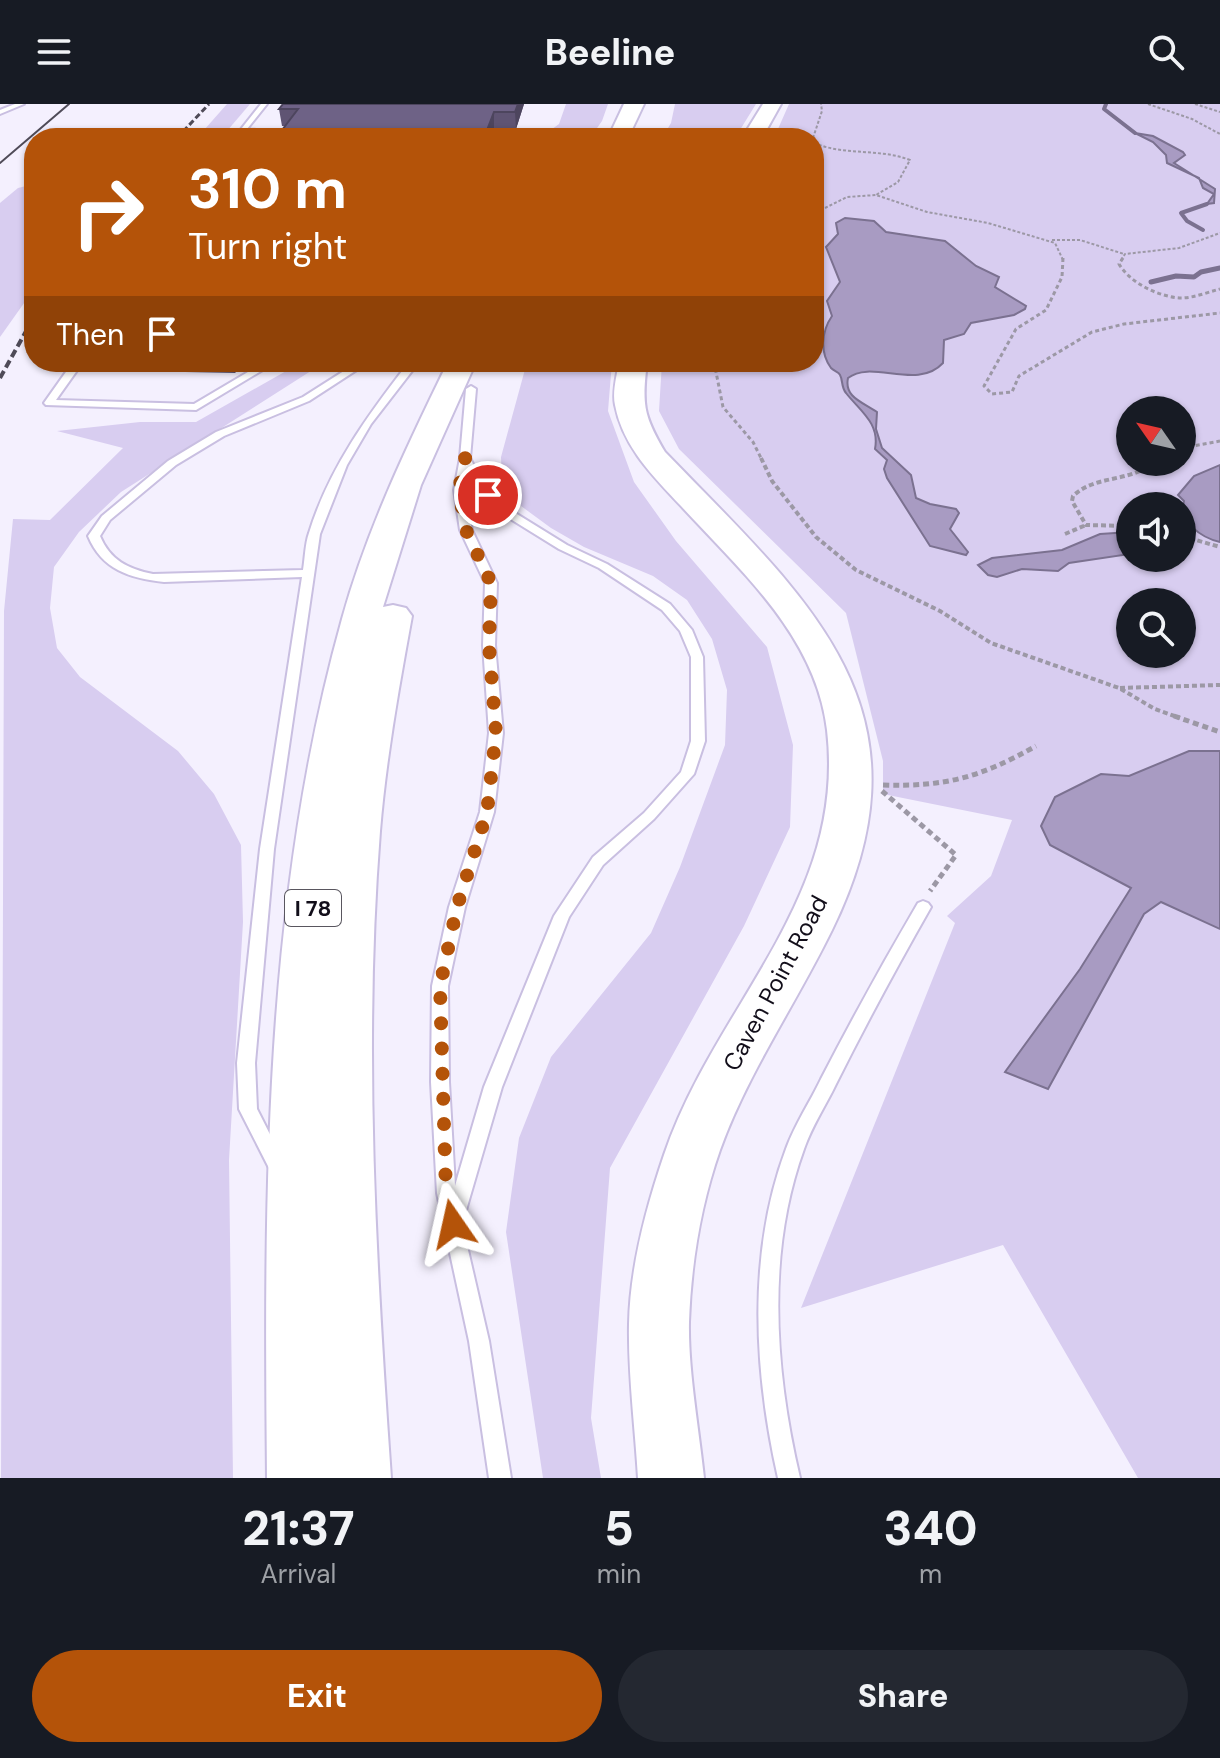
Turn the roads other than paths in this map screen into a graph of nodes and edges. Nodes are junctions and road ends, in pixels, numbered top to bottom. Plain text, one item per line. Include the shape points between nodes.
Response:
1 (21, 104) edge
2 (264, 104) edge
3 (634, 104) edge
4 (650, 104) edge
5 (772, 104) edge
6 (0, 112) edge
7 (245, 128) edge
8 (623, 128) edge
9 (639, 128) edge
10 (758, 128) edge
11 (71, 372) edge
12 (254, 372) edge
13 (348, 372) edge
14 (406, 372) edge
15 (471, 372) edge
16 (472, 372) edge
17 (472, 372) edge
18 (632, 372) edge
19 (465, 458) junction
20 (309, 573) junction
21 (925, 900) road end
22 (297, 1217) junction
23 (453, 1224) junction
24 (301, 1478) edge
25 (357, 1478) edge
26 (500, 1478) edge
27 (671, 1478) edge
28 (789, 1478) edge

1 - 6 lane
2 - 7 lane
3 - 8 highway
4 - 9 highway
5 - 10 street
11 - 12 lane via 49,403 196,407
13 - 20 lane via 306,399 220,434 172,463 106,518 94,536 116,568 142,577
14 - 20 lane via 342,465 314,534
15 - 22 highway, I 78 via 416,456 387,530 342,707 312,924
16 - 19 lane
17 - 25 highway, I 78 via 402,576 377,688 362,792 350,934 344,1132
18 - 27 street, Caven Point Road via 628,401 652,457 773,584 805,626 830,672 847,728 850,784 839,857 809,929 719,1086 692,1153 670,1232 659,1323
19 - 23 lane via 459,490 466,530 491,583 489,645 496,733 487,812 457,907 440,986 446,1193
19 - 23 lane via 474,477 508,513 666,607 686,630 697,657 698,741 687,774 598,861 562,916 493,1087
20 - 22 lane via 267,849 246,1063 248,1109 268,1142
21 - 28 lane via 795,1150 773,1231 770,1323 776,1434
22 - 24 highway, I 78
23 - 26 lane via 479,1341

